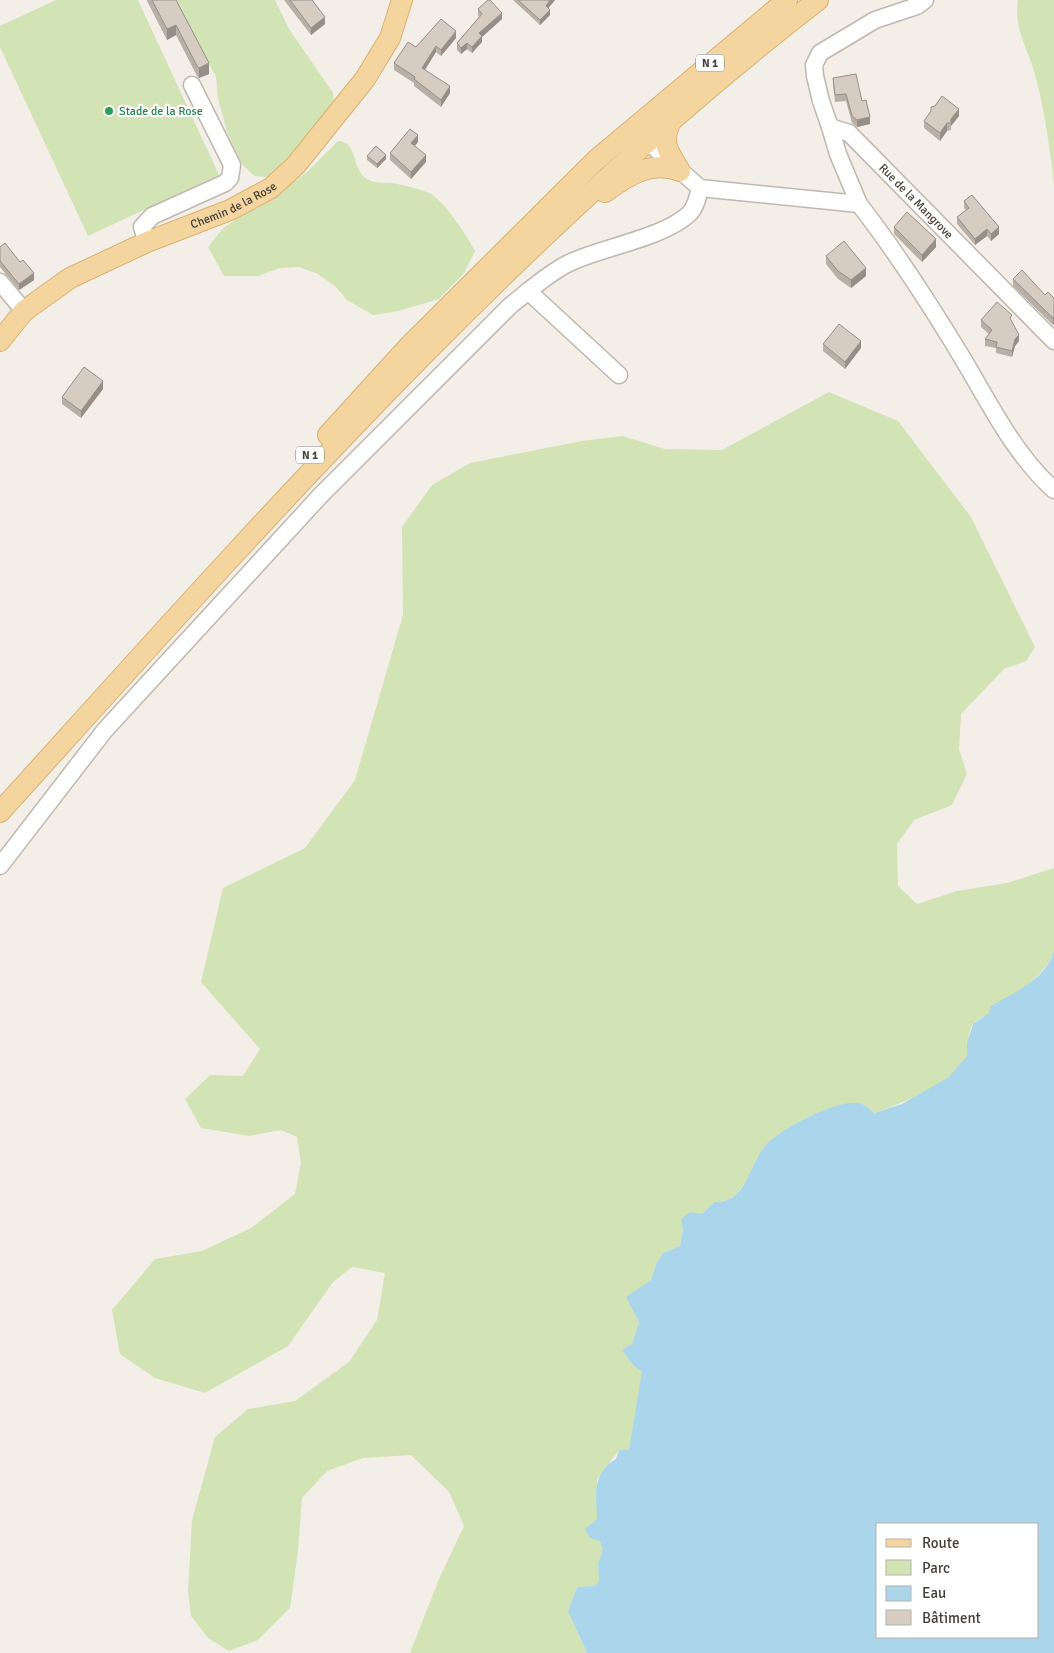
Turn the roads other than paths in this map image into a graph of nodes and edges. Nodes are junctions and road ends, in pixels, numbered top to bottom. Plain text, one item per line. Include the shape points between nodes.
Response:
1 (402, 0) edge
2 (787, 0) edge
3 (818, 0) edge
4 (925, 0) edge
5 (192, 85) dead end
6 (672, 119) junction
7 (830, 127) junction
8 (645, 140) junction
9 (680, 171) junction
10 (700, 188) junction
11 (859, 204) junction
12 (148, 242) junction
13 (528, 251) junction
14 (0, 282) edge
15 (528, 291) junction
16 (24, 311) junction
17 (0, 341) edge
18 (1054, 341) edge
19 (619, 375) dead end
20 (1054, 490) edge
21 (0, 795) edge
22 (0, 812) edge
23 (0, 866) edge

1 - 12 main road, Chemin de la Rose via 390,38 366,79 296,165 271,188 230,210
2 - 8 main road, N 1
3 - 6 main road, N 1
4 - 7 street via 917,6 875,20 820,53 814,65 815,76
5 - 12 street via 232,165 230,178 144,222 142,227
6 - 8 main road, N 1
6 - 9 main road via 665,141
7 - 11 street
7 - 18 street, Rue de la Mangrove via 849,133
8 - 9 street
8 - 13 main road, N 1
8 - 21 main road, N 1 via 596,160 410,345
9 - 10 street
9 - 13 main road via 660,166 637,172
10 - 11 street
10 - 15 street via 696,204 685,217 661,230 568,264
11 - 20 street via 884,236 950,337 1025,460
12 - 16 main road, Chemin de la Rose via 70,278
13 - 22 main road, N 1 via 404,374 247,540
14 - 16 street
15 - 19 street
15 - 23 street via 321,495 104,730
16 - 17 main road, Chemin de la Rose

